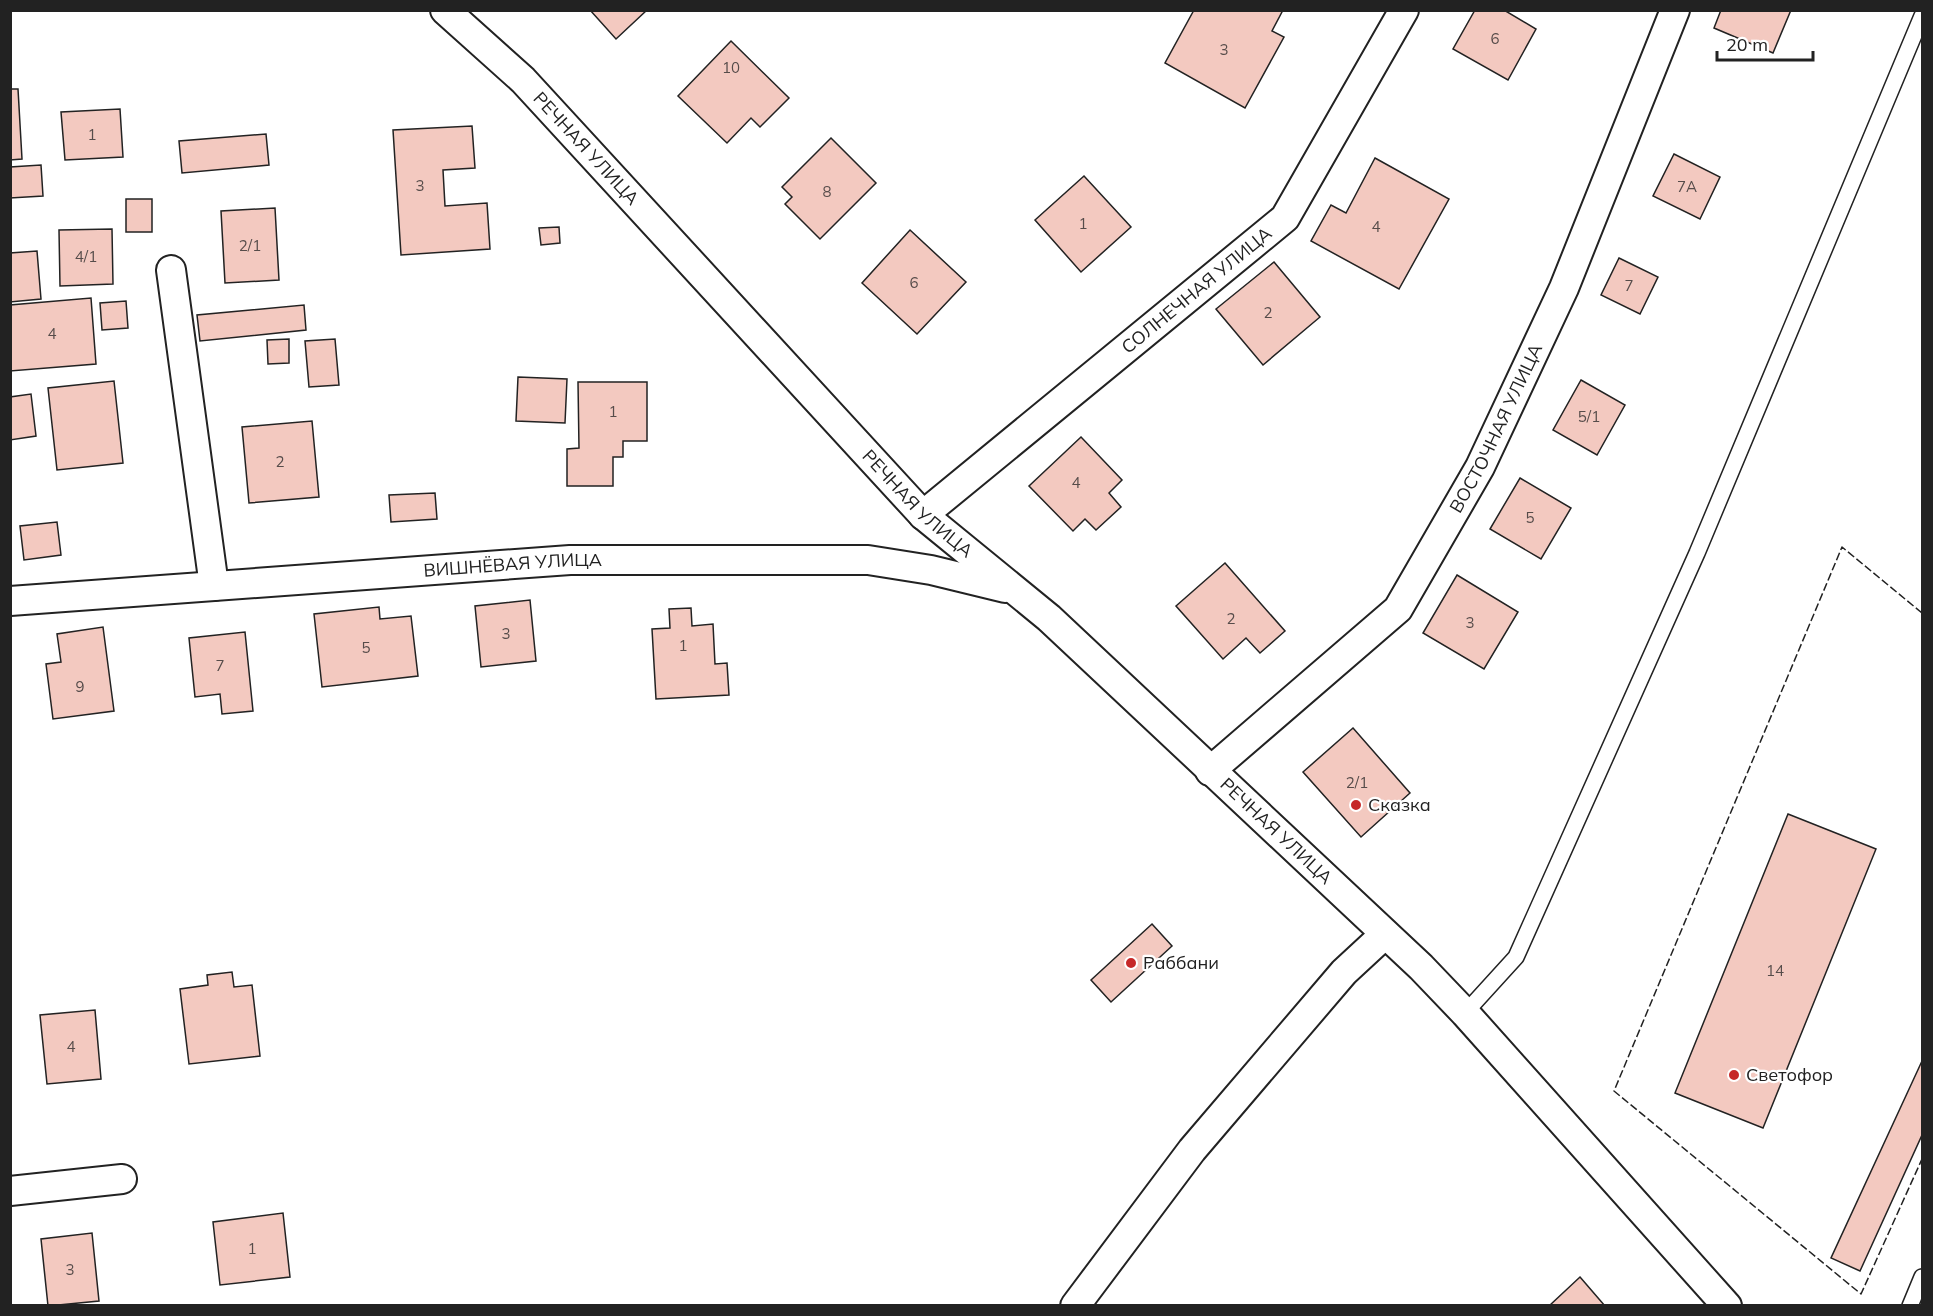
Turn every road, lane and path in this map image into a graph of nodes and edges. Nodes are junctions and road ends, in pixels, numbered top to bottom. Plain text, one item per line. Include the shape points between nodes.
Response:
1 (446, 10) edge
2 (1404, 10) edge
3 (1675, 10) edge
4 (1923, 16) edge
5 (171, 270) dead end
6 (923, 515) junction
7 (214, 586) junction
8 (1013, 590) junction
9 (10, 601) edge
10 (1210, 771) junction
11 (1384, 935) junction
12 (1465, 1013) junction
13 (122, 1179) dead end
14 (10, 1191) edge
15 (1923, 1277) edge
16 (1075, 1305) edge
17 (1727, 1305) edge
18 (1910, 1305) edge

1 - 6 street, РЕЧНАЯ УЛИЦА via 523,80
2 - 6 street, СОЛНЕЧНАЯ УЛИЦА via 1285,218
3 - 10 street, ВОСТОЧНАЯ УЛИЦА via 1564,288 1480,467 1398,609
4 - 12 lane via 1697,554 1516,957
5 - 7 street
6 - 8 street, РЕЧНАЯ УЛИЦА
7 - 8 street, ВИШНЁВАЯ УЛИЦА via 570,560 868,560
7 - 9 street, ВИШНЁВАЯ УЛИЦА
8 - 10 street, РЕЧНАЯ УЛИЦА via 1049,618
10 - 11 street, РЕЧНАЯ УЛИЦА
11 - 12 street, РЕЧНАЯ УЛИЦА
11 - 16 street via 1344,972 1192,1150
12 - 17 street, РЕЧНАЯ УЛИЦА
13 - 14 street
15 - 18 lane

